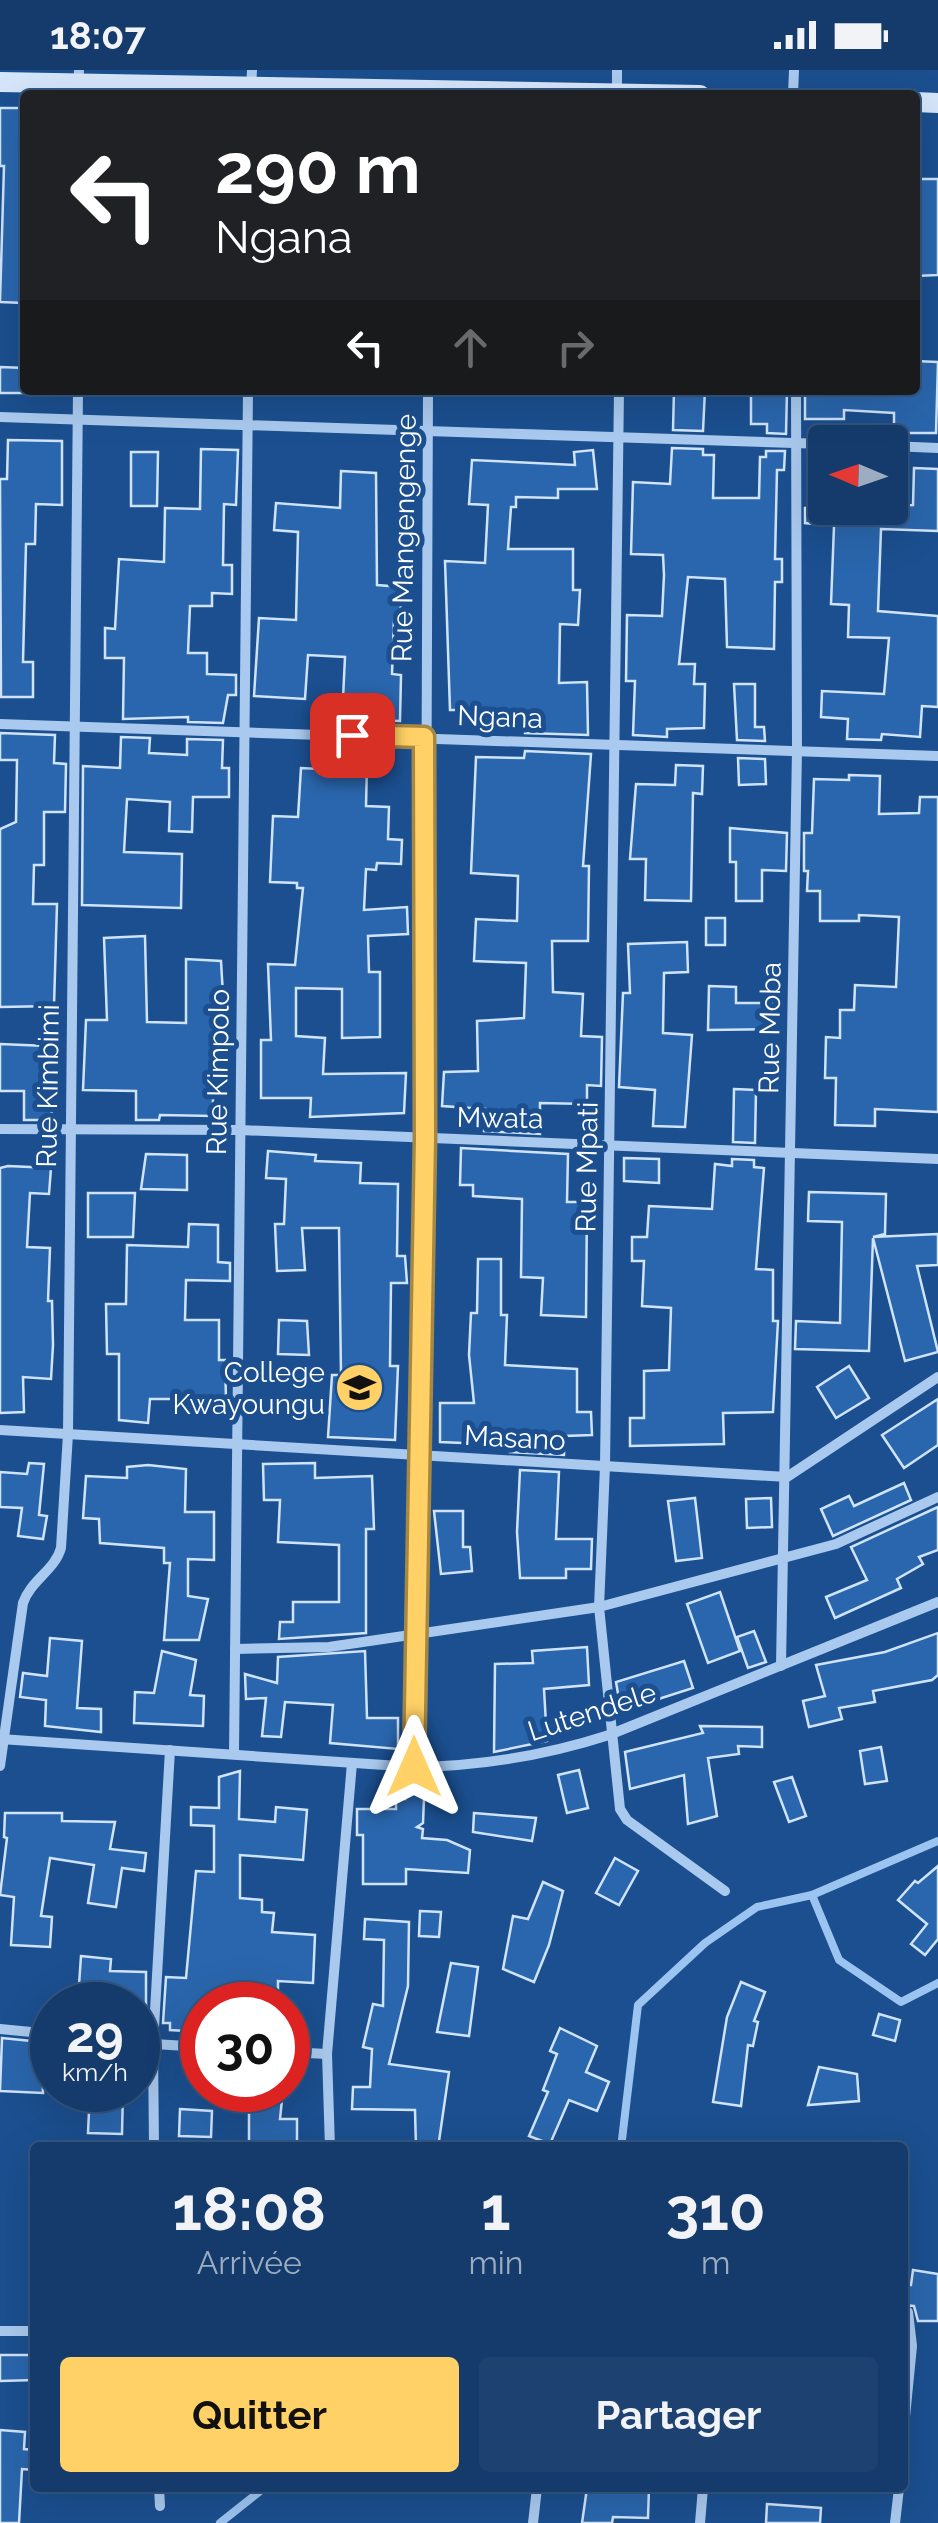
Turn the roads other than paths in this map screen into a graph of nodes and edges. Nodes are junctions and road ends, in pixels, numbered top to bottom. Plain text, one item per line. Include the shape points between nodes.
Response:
1 (0, 82) edge
2 (78, 83) edge
3 (251, 84) edge
4 (431, 89) edge
5 (468, 90) edge
6 (78, 395) edge
7 (248, 395) edge
8 (428, 395) edge
9 (619, 395) edge
10 (796, 395) edge
11 (0, 416) edge
12 (78, 419) junction
13 (248, 425) junction
14 (427, 430) junction
15 (620, 437) junction
16 (796, 443) junction
17 (808, 443) edge
18 (908, 447) edge
19 (938, 448) edge
20 (0, 724) edge
21 (75, 726) junction
22 (244, 732) junction
23 (424, 737) junction
24 (616, 743) junction
25 (797, 749) junction
26 (938, 756) edge
27 (0, 1128) edge
28 (240, 1130) junction
29 (70, 1131) junction
30 (425, 1138) junction
31 (610, 1143) junction
32 (791, 1150) junction
33 (938, 1159) edge
34 (938, 1377) edge
35 (0, 1430) edge
36 (68, 1434) junction
37 (237, 1444) junction
38 (416, 1455) junction
39 (606, 1466) junction
40 (787, 1477) junction
41 (938, 1497) edge
42 (782, 1559) junction
43 (938, 1602) edge
44 (599, 1608) junction
45 (414, 1636) junction
46 (234, 1649) junction
47 (781, 1666) junction
48 (609, 1735) junction
49 (1, 1739) edge
50 (170, 1750) junction
51 (234, 1754) junction
52 (352, 1762) junction
53 (0, 1766) edge
54 (414, 1767) junction
55 (725, 1891) dead end
56 (157, 1982) edge
57 (0, 2029) edge
58 (30, 2032) edge
59 (310, 2053) edge
60 (327, 2054) junction
61 (154, 2112) edge
62 (154, 2142) edge
63 (330, 2142) edge
64 (908, 2312) dead end
65 (0, 2331) edge
66 (30, 2331) edge
67 (908, 2386) edge
68 (159, 2492) edge
69 (537, 2492) edge
70 (703, 2492) edge
71 (899, 2492) edge
72 (160, 2506) dead end
73 (533, 2523) edge
74 (700, 2523) edge
75 (895, 2523) edge

1 - 2 street
2 - 3 street
3 - 4 street
4 - 5 street
6 - 12 street, Rue Kimbimi
7 - 13 street, Rue Kimpolo
8 - 14 street, Rue Mangengenge
9 - 15 street, Rue Mpati
10 - 16 street, Rue Moba
11 - 12 street
12 - 13 street
12 - 21 street, Rue Kimbimi
13 - 14 street
13 - 22 street, Rue Kimpolo
14 - 15 street
14 - 23 street, Rue Mangengenge
15 - 16 street
15 - 24 street, Rue Mpati
16 - 17 street
16 - 25 street, Rue Moba
18 - 19 street
20 - 21 street, Ngana
21 - 22 street, Ngana
21 - 29 street, Rue Kimbimi
22 - 23 street, Ngana
22 - 28 street, Rue Kimpolo
23 - 24 street, Ngana
23 - 30 street, Rue Mangengenge
24 - 25 street, Ngana
24 - 31 street, Rue Mpati
25 - 26 street, Ngana
25 - 32 street, Rue Moba
27 - 29 street, Mwata
28 - 29 street, Mwata
28 - 30 street, Mwata
28 - 37 street, Rue Kimpolo
29 - 36 street, Rue Kimbimi
30 - 31 street, Mwata
30 - 38 street, Rue Mangengenge
31 - 32 street, Mwata
31 - 39 street, Rue Mpati
32 - 33 street, Mwata
32 - 40 street, Rue Moba
34 - 40 street
35 - 36 street, Masano
36 - 37 street, Masano
36 - 49 street, Rue Kimbimi via 61,1548 22,1603
37 - 38 street, Masano
37 - 46 street, Rue Kimpolo
38 - 39 street, Masano
38 - 45 street, Rue Mangengenge
39 - 40 street, Masano
39 - 44 street, Rue Mpati
40 - 42 street, Rue Moba
41 - 42 street via 836,1544
42 - 44 street
42 - 47 street, Rue Moba
43 - 47 street, Lutendele
44 - 45 street
44 - 48 street, Rue Mpati
45 - 46 street via 330,1648
45 - 54 street, Rue Mangengenge
46 - 51 street, Rue Kimpolo
47 - 48 street, Lutendele
48 - 54 street, Lutendele via 482,1766
48 - 55 street, Rue Mpati via 614,1788 627,1820
49 - 50 street, Lutendele
49 - 53 street, Rue Kimbimi
50 - 51 street, Lutendele
50 - 56 street
51 - 52 street, Lutendele
52 - 54 street, Lutendele
52 - 60 street
57 - 58 street
59 - 60 street
60 - 63 street
61 - 62 street
64 - 67 street
65 - 66 street
68 - 72 street
69 - 73 street
70 - 74 street
71 - 75 street

